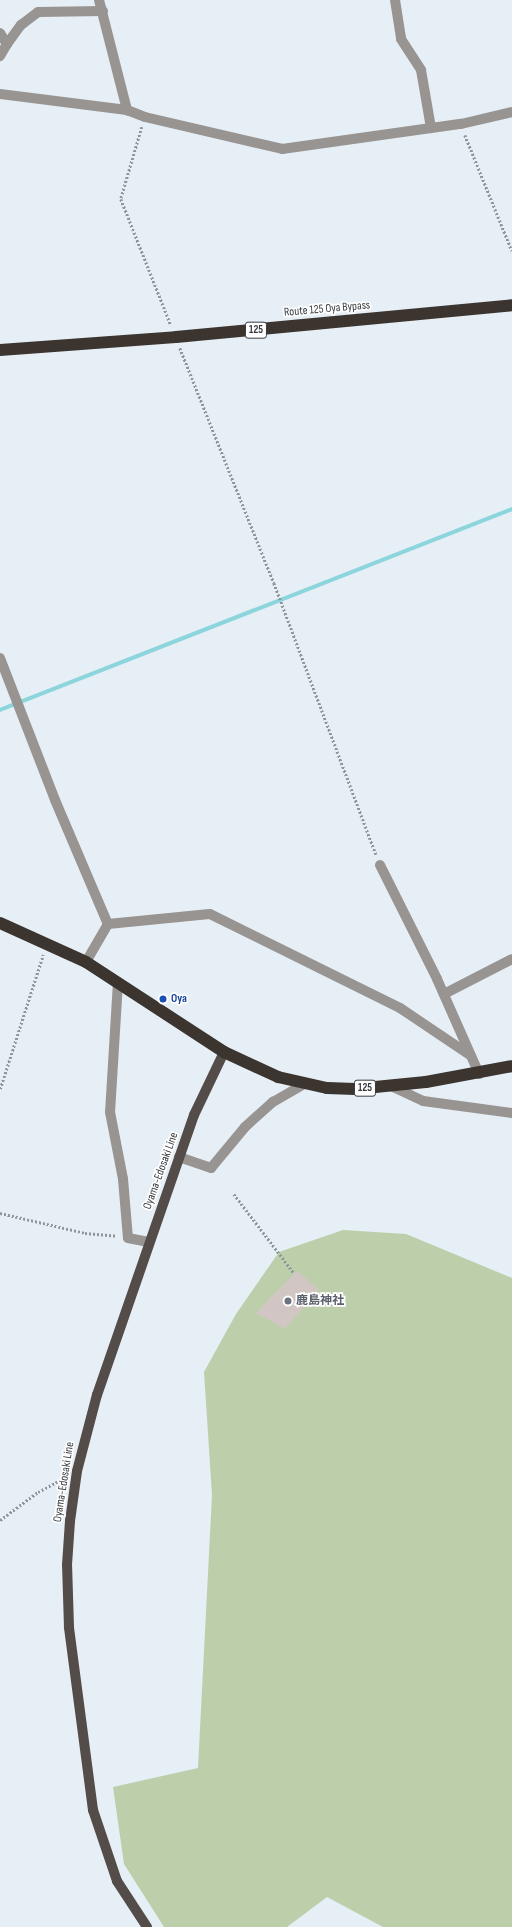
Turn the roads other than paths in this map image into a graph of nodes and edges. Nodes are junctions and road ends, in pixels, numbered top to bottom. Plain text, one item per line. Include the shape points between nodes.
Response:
1 (99, 0) edge
2 (395, 0) edge
3 (103, 11) junction
4 (0, 33) edge
5 (7, 44) junction
6 (0, 56) edge
7 (0, 94) edge
8 (128, 110) junction
9 (512, 112) edge
10 (430, 128) junction
11 (512, 305) edge
12 (0, 350) edge
13 (0, 658) edge
14 (7, 686) edge
15 (380, 864) road end
16 (0, 923) edge
17 (108, 924) junction
18 (512, 959) edge
19 (86, 962) junction
20 (118, 982) junction
21 (444, 994) junction
22 (224, 1052) junction
23 (470, 1055) junction
24 (512, 1066) edge
25 (478, 1074) junction
26 (304, 1084) junction
27 (391, 1086) junction
28 (512, 1113) edge
29 (179, 1157) junction
30 (149, 1242) junction
31 (147, 1927) edge

1 - 3 street
2 - 10 street via 401,39 421,70
3 - 5 street via 38,12 21,25
3 - 8 street
4 - 5 street
5 - 6 street
7 - 8 street
8 - 10 street via 145,117 282,149
9 - 10 street via 461,124
11 - 12 highway, Route 125 Oya Bypass / 125 via 176,337
13 - 14 street
14 - 17 street via 23,717
15 - 21 street
16 - 19 highway, 125
17 - 19 street
17 - 23 street via 210,914 400,1008
18 - 21 street
19 - 20 highway, 125
20 - 22 highway, 125
20 - 30 street via 110,1112 123,1179 128,1238
21 - 23 street
22 - 26 highway, 125 via 259,1069
22 - 29 main road, Oyama-Edosaki Line
23 - 25 street
24 - 25 highway, 125
25 - 27 highway, 125
26 - 27 highway, 125 via 355,1089
26 - 29 street via 267,1107 245,1127 211,1168
27 - 28 street via 423,1101
29 - 30 main road, Oyama-Edosaki Line
30 - 31 main road, Oyama-Edosaki Line via 97,1395 77,1471 68,1558 68,1597 86,1770 97,1827 117,1882

